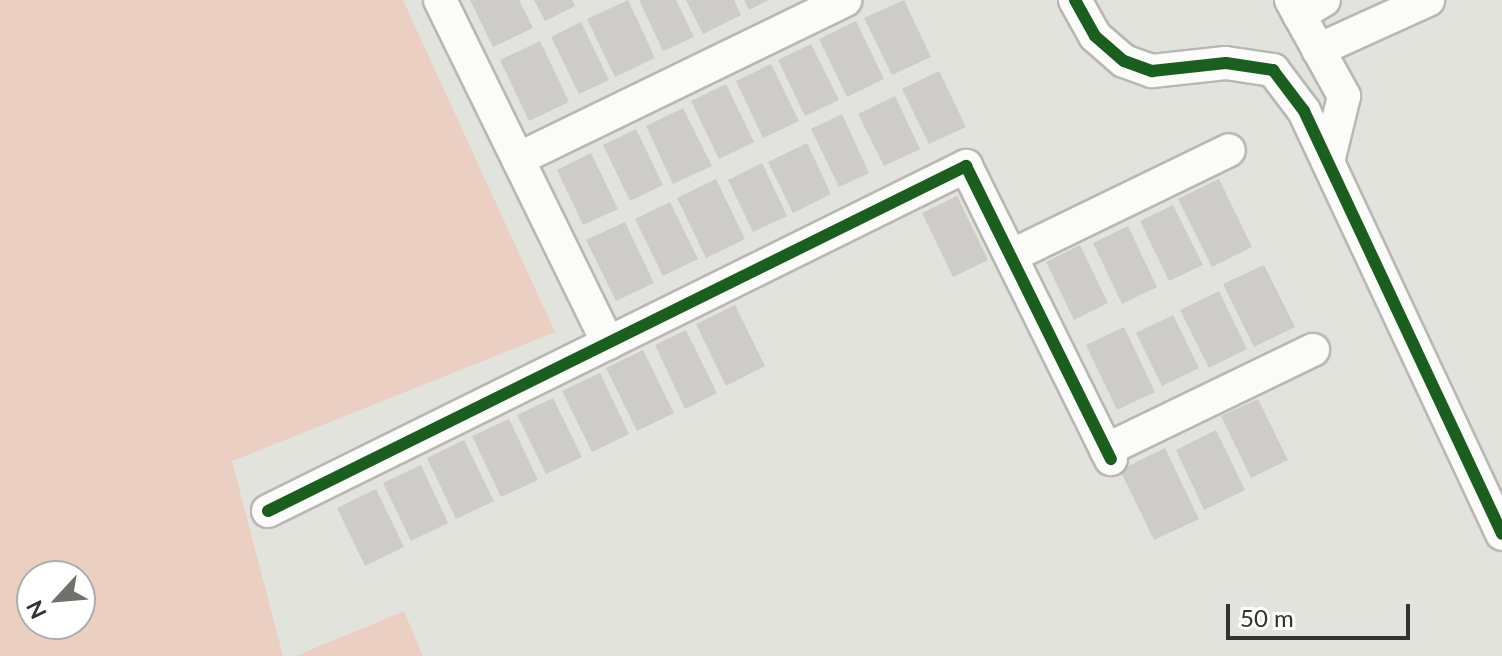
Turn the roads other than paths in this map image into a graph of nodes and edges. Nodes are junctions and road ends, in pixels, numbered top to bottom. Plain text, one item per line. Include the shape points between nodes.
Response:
1 (440, 0) edge
2 (845, 0) edge
3 (1075, 0) edge
4 (1428, 0) edge
5 (1305, 5) edge
6 (1318, 50) junction
7 (1229, 150) dead end
8 (518, 159) junction
9 (1328, 162) junction
10 (1011, 256) junction
11 (608, 343) junction
12 (1313, 350) dead end
13 (268, 511) dead end
14 (1502, 534) edge

1 - 8 street
2 - 8 street
3 - 9 street via 1095,36 1124,61 1152,71 1226,63 1273,70 1304,111
4 - 6 street
5 - 6 street
6 - 9 street via 1344,96
7 - 10 street
8 - 11 street
9 - 14 street
10 - 11 street via 966,166
10 - 12 street via 1108,455
11 - 13 street

